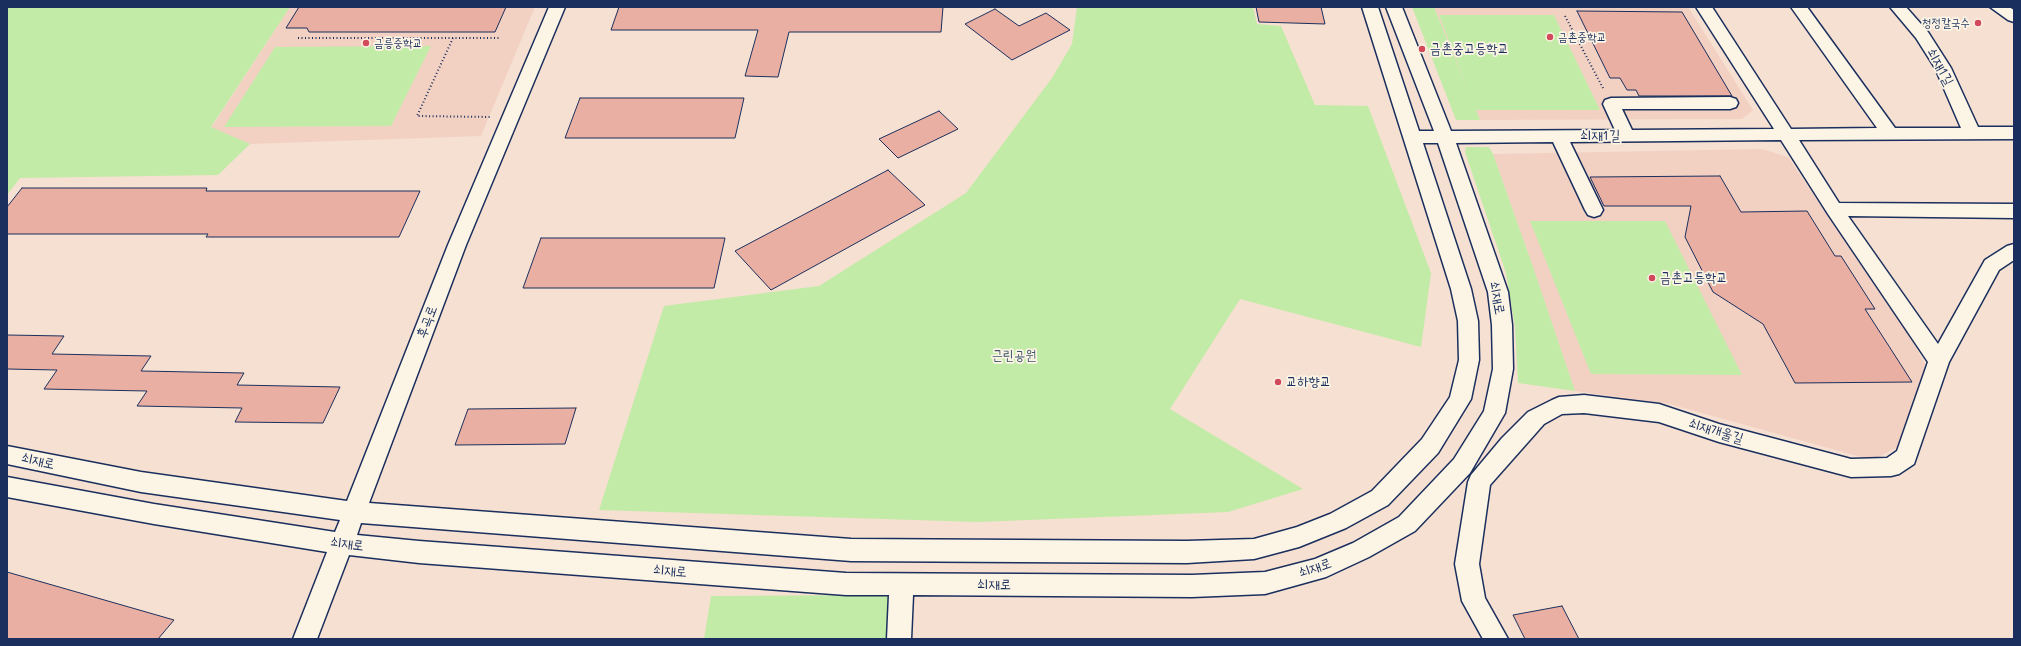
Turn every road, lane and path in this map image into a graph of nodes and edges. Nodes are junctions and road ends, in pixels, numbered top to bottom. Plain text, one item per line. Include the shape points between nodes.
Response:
1 (557, 7) edge
2 (1370, 7) edge
3 (1394, 7) edge
4 (1704, 7) edge
5 (1799, 7) edge
6 (1898, 7) edge
7 (1998, 7) edge
8 (1565, 16) dead end
9 (2014, 17) edge
10 (298, 38) dead end
11 (453, 38) junction
12 (500, 38) dead end
13 (1730, 103) dead end
14 (1611, 104) junction
15 (510, 117) junction
16 (1972, 133) junction
17 (2014, 133) edge
18 (1786, 134) junction
19 (1890, 134) junction
20 (1559, 136) junction
21 (1627, 136) junction
22 (1413, 137) junction
23 (1445, 137) junction
24 (1594, 210) dead end
25 (1834, 210) junction
26 (2014, 211) edge
27 (2014, 252) edge
28 (1939, 361) junction
29 (7, 455) edge
30 (7, 487) edge
31 (354, 512) junction
32 (342, 544) junction
33 (902, 584) junction
34 (305, 639) edge
35 (899, 639) edge
36 (1496, 639) edge

1 - 15 street, 후곡로
2 - 22 street, 쇠재로
3 - 23 street, 쇠재로
4 - 18 street
5 - 19 street
6 - 16 street, 쇠재1길 via 1922,35 1943,68
7 - 9 street
8 - 14 path
10 - 11 path
11 - 12 path
11 - 15 path via 418,116
13 - 14 street
14 - 21 street
15 - 31 street, 후곡로 via 457,245
16 - 17 street, 쇠재1길
16 - 19 street, 쇠재1길
18 - 19 street, 쇠재1길
18 - 21 street, 쇠재1길
18 - 25 street
20 - 21 street, 쇠재1길
20 - 23 street, 쇠재1길
20 - 24 street
22 - 23 street, 쇠재1길
22 - 31 street, 쇠재로 via 1461,289 1468,321 1470,360 1460,399 1430,446 1380,498 1338,521 1299,537 1254,549 1187,552 851,550
23 - 33 street, 쇠재로 via 1498,292 1503,369 1494,413 1462,466 1407,524 1361,550 1318,569 1265,583 1192,586
25 - 26 street
25 - 28 street
27 - 28 street, 쇠재개울길 via 1992,265
28 - 36 street, 쇠재개울길 via 1906,457 1891,467 1851,468 1719,433 1658,413 1584,404 1559,406 1536,418 1480,482 1467,564 1474,601
29 - 31 street, 쇠재로 via 141,482
30 - 32 street, 쇠재로
31 - 32 street, 후곡로
32 - 33 street, 쇠재로 via 846,584
32 - 34 street, 후곡로
33 - 35 street

